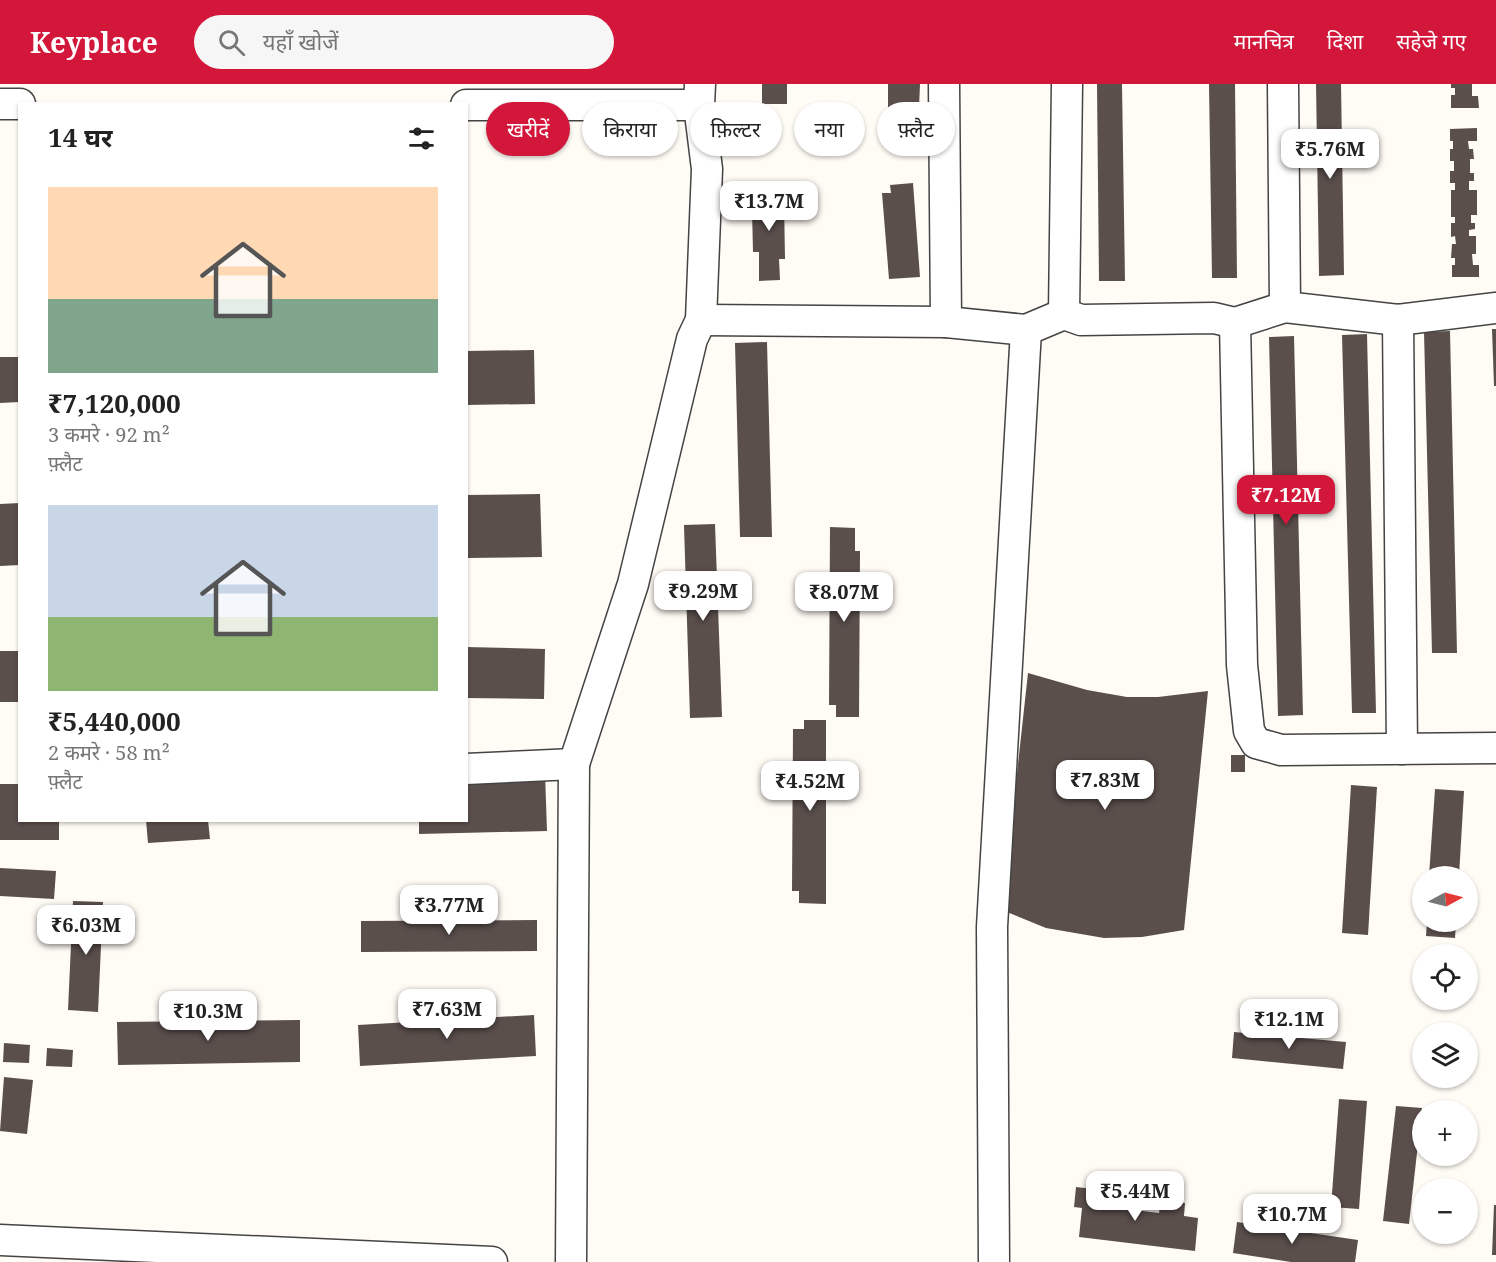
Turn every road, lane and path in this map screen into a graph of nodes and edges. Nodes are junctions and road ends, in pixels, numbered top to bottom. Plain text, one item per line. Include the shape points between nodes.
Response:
1 (944, 84) edge
2 (1067, 84) edge
3 (1283, 84) edge
4 (700, 94) edge
5 (0, 104) edge
6 (18, 104) edge
7 (468, 105) edge
8 (1285, 307) junction
9 (1496, 308) edge
10 (1064, 314) junction
11 (701, 320) junction
12 (1398, 320) junction
13 (946, 322) junction
14 (1235, 323) junction
15 (1026, 330) junction
16 (1496, 748) edge
17 (1402, 749) junction
18 (574, 764) junction
19 (468, 769) edge
20 (0, 1240) edge
21 (492, 1262) edge
22 (571, 1262) edge
23 (994, 1262) edge

1 - 13 street
2 - 10 street
3 - 8 street
4 - 7 street
4 - 11 street via 707,169
5 - 6 street
8 - 12 street
8 - 14 street
9 - 12 street
10 - 14 street via 1081,320 1214,318
10 - 15 street
11 - 13 street
11 - 18 street via 692,339 633,584
12 - 17 street
13 - 15 street
14 - 17 street via 1242,665 1249,731 1256,743 1281,750
15 - 23 street via 992,927
16 - 17 street
18 - 19 street
18 - 22 street
20 - 21 street

